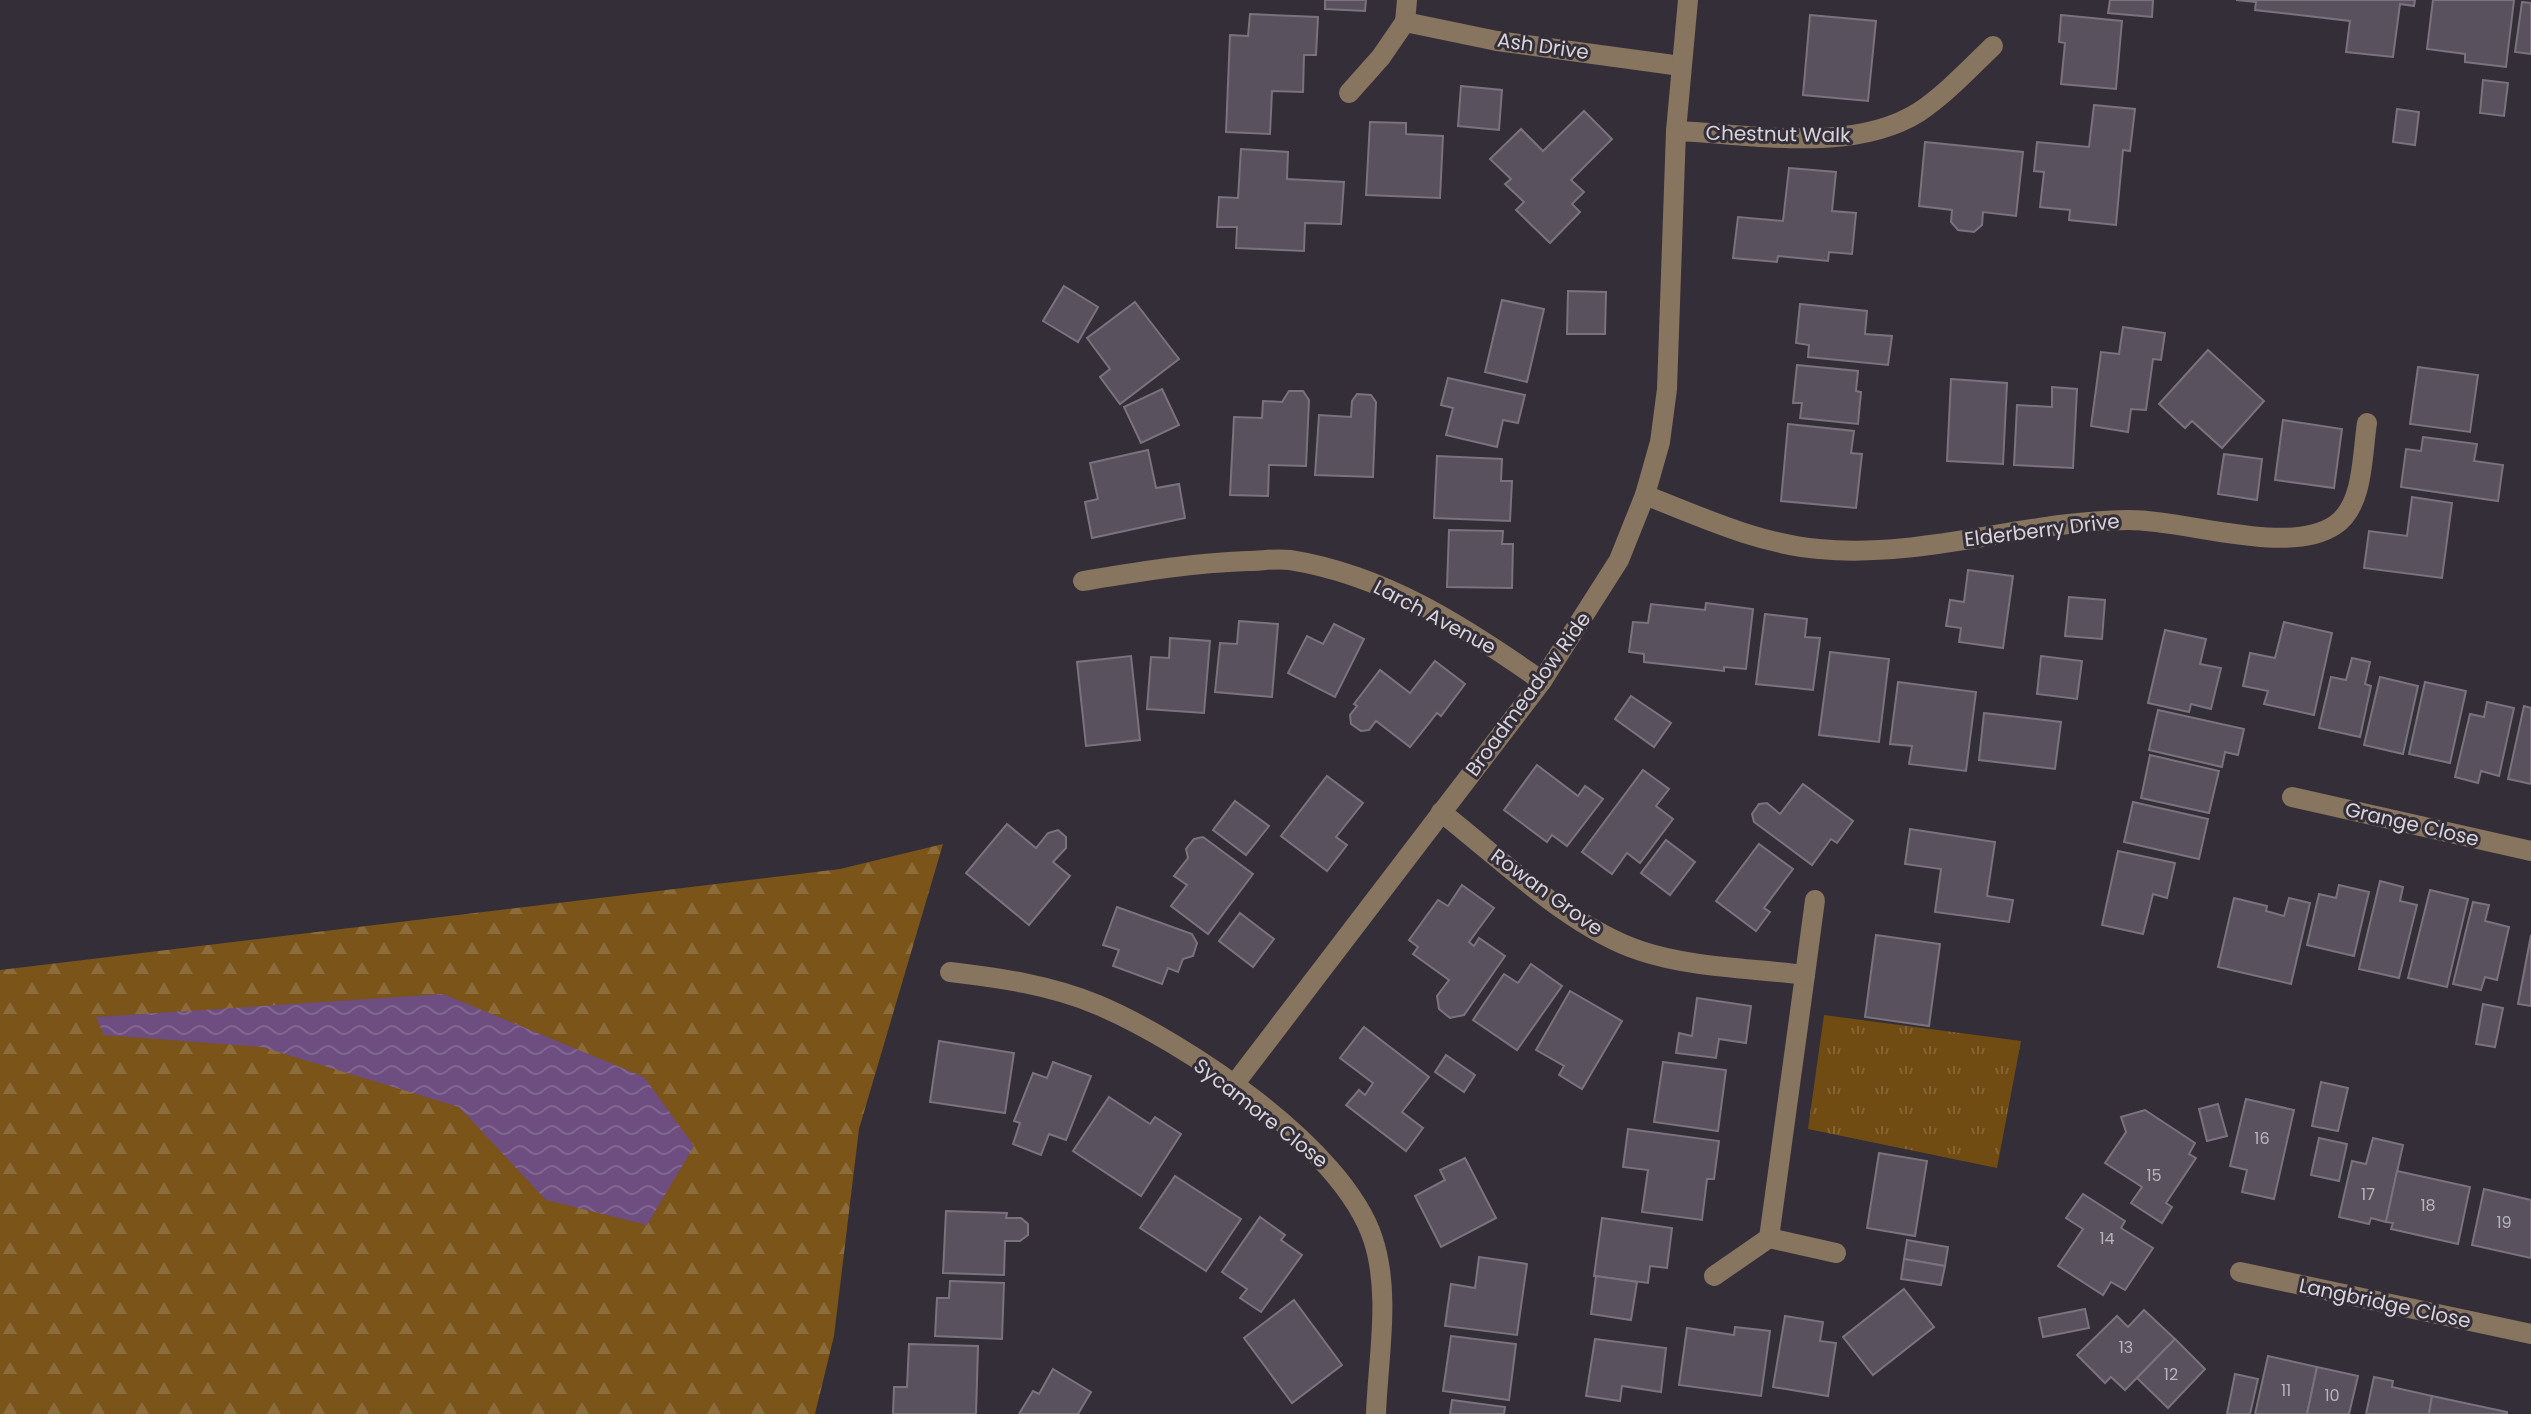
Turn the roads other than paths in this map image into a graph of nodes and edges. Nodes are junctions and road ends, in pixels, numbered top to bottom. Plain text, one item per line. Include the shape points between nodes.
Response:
1 (1407, 0) edge
2 (1688, 0) edge
3 (1405, 22) junction
4 (1993, 46) dead end
5 (1681, 66) junction
6 (1349, 93) dead end
7 (1676, 131) junction
8 (2367, 423) dead end
9 (1645, 495) junction
10 (1083, 581) dead end
11 (1542, 681) junction
12 (2292, 797) dead end
13 (1441, 812) junction
14 (2531, 851) edge
15 (1815, 900) dead end
16 (950, 972) dead end
17 (1805, 975) junction
18 (1233, 1086) junction
19 (1769, 1238) junction
20 (1836, 1253) dead end
21 (2240, 1272) dead end
22 (1714, 1276) dead end
23 (2531, 1334) edge
24 (1376, 1414) edge

1 - 3 street
2 - 5 street, Broadmeadow Ride
3 - 5 street, Ash Drive via 1497,41
3 - 6 street
4 - 7 street, Chestnut Walk via 1918,113 1861,136
5 - 7 street, Broadmeadow Ride
7 - 9 street, Broadmeadow Ride via 1667,389
8 - 9 street, Elderberry Drive via 2357,492 2346,515 2320,532 2289,540 2127,520 1874,551 1817,549 1737,531
9 - 11 street, Broadmeadow Ride via 1619,560
10 - 11 street, Larch Avenue via 1193,563 1288,560 1394,591 1473,633
11 - 13 street, Broadmeadow Ride
12 - 14 street, Grange Close
13 - 17 street, Rowan Grove via 1572,915 1619,941 1686,961
13 - 18 street, Broadmeadow Ride
15 - 17 street
16 - 18 street, Sycamore Close via 1031,985 1096,1004 1169,1042
17 - 19 street
18 - 24 street, Sycamore Close via 1333,1169 1364,1216 1383,1296
19 - 20 street
19 - 22 street
21 - 23 street, Langbridge Close

